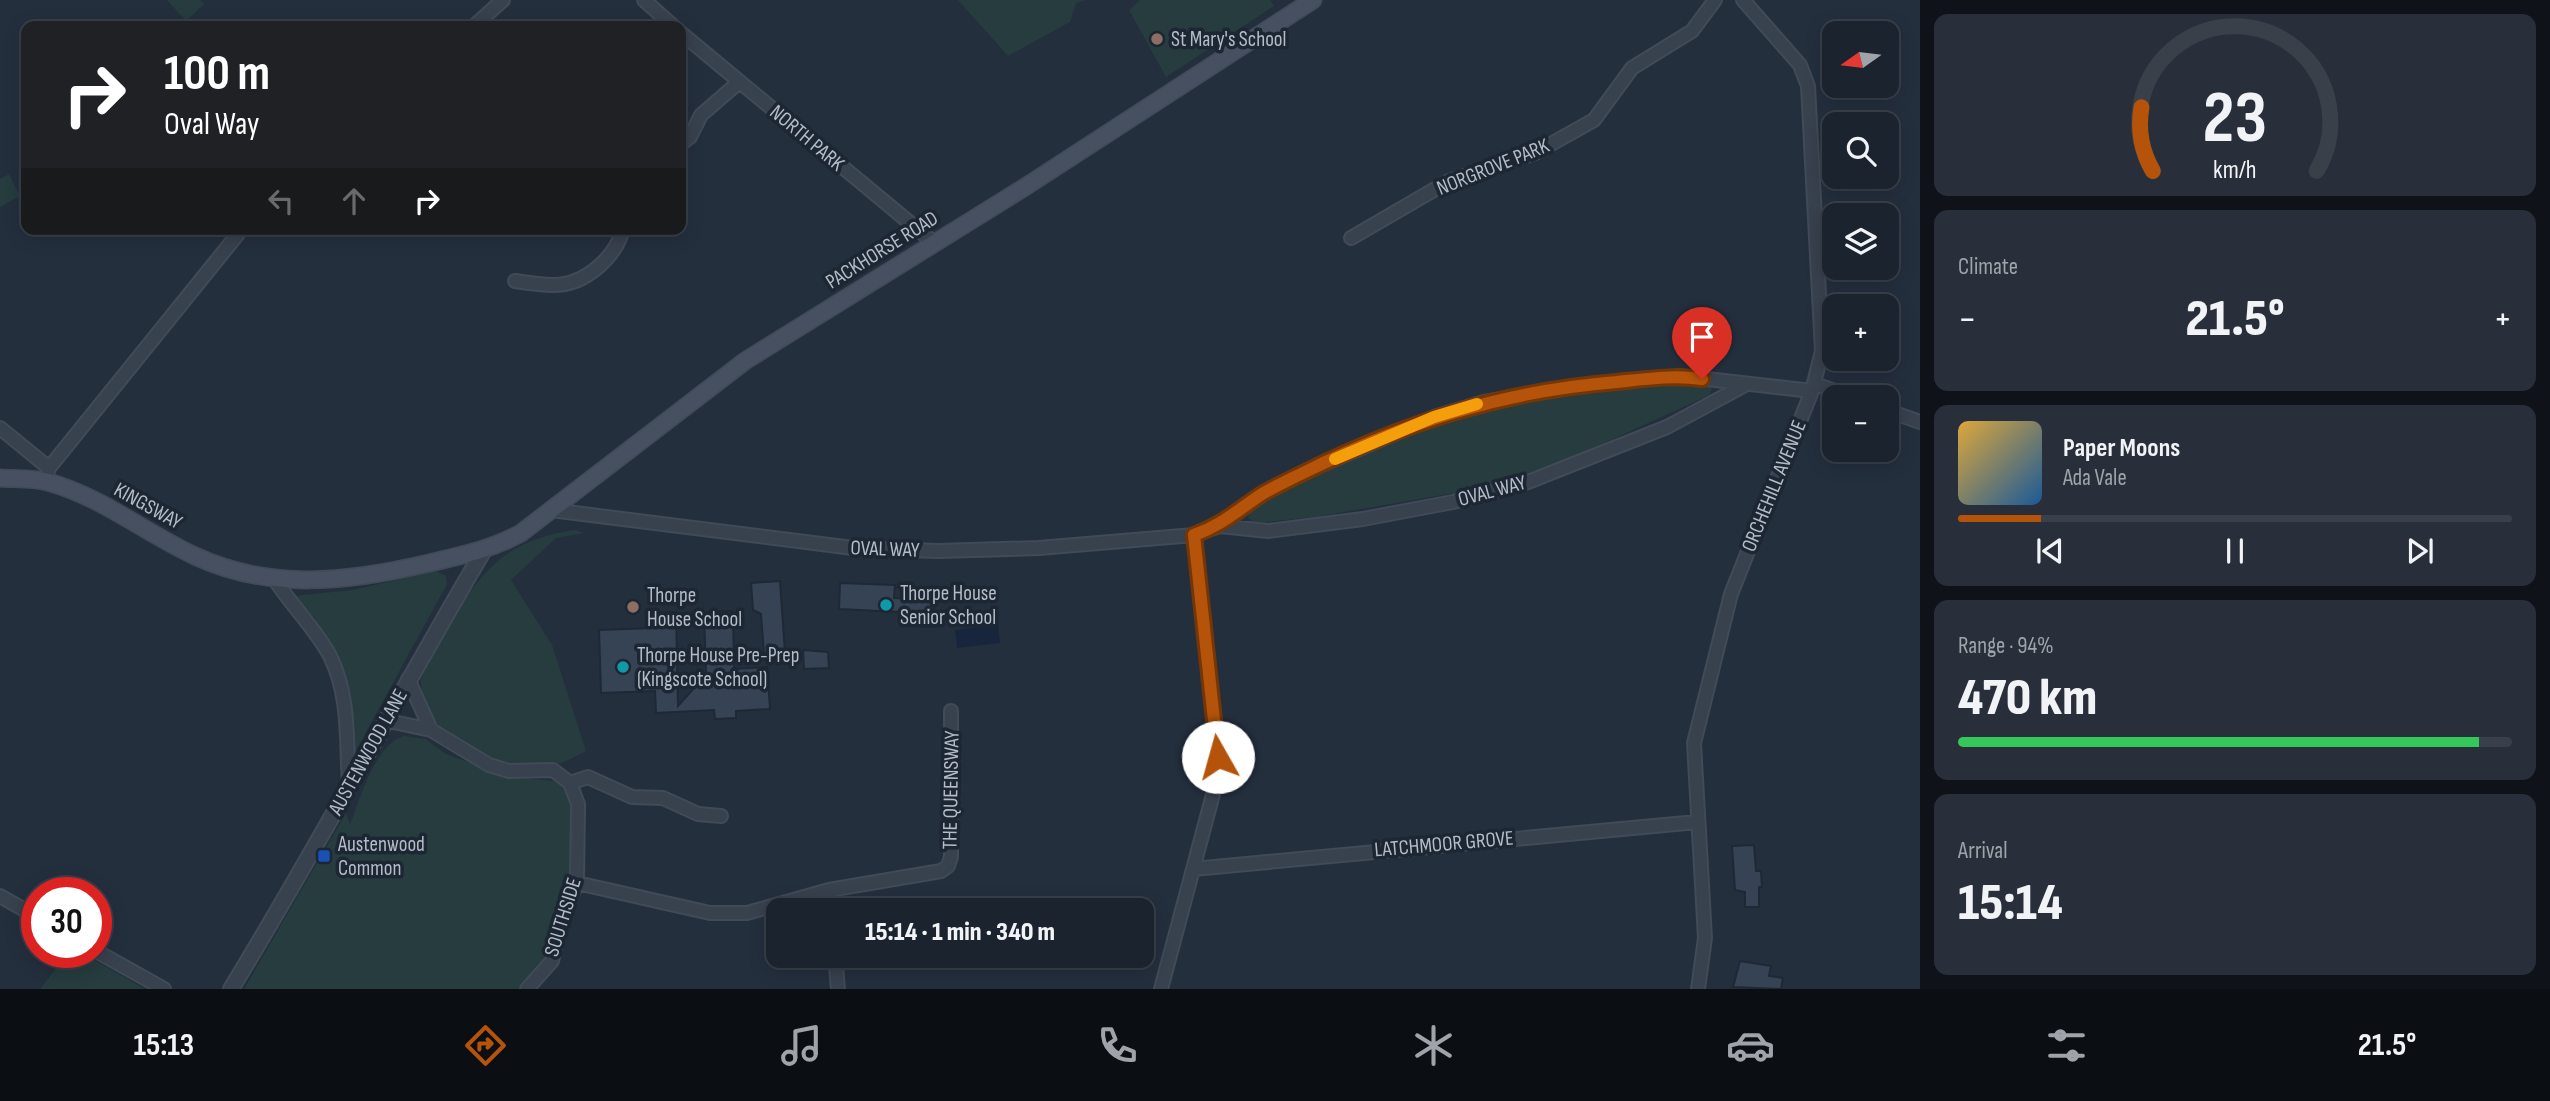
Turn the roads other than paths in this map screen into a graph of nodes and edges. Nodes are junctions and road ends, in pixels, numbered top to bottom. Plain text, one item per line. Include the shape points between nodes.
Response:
1 (503, 0) edge
2 (643, 0) edge
3 (1313, 0) edge
4 (1716, 0) edge
5 (1744, 0) edge
6 (480, 21) edge
7 (667, 21) edge
8 (686, 37) edge
9 (738, 83) junction
10 (686, 140) edge
11 (237, 235) edge
12 (622, 235) edge
13 (1351, 238) dead end
14 (933, 242) junction
15 (515, 281) dead end
16 (1745, 384) junction
17 (1813, 387) junction
18 (1822, 389) edge
19 (1899, 415) edge
20 (1920, 422) edge
21 (0, 428) edge
22 (47, 474) junction
23 (0, 478) edge
24 (551, 510) junction
25 (1220, 526) junction
26 (1194, 535) junction
27 (484, 551) junction
28 (273, 578) junction
29 (408, 679) junction
30 (951, 711) dead end
31 (384, 720) junction
32 (431, 730) junction
33 (349, 783) junction
34 (570, 783) junction
35 (721, 816) dead end
36 (1696, 822) junction
37 (1193, 869) junction
38 (577, 883) junction
39 (829, 890) junction
40 (0, 896) edge
41 (830, 898) edge
42 (21, 908) edge
43 (112, 960) edge
44 (836, 968) edge
45 (164, 989) edge
46 (231, 989) edge
47 (527, 989) edge
48 (838, 989) edge
49 (1161, 989) edge
50 (1698, 989) edge

1 - 6 street
2 - 7 street
3 - 14 main road, PACKHORSE ROAD
4 - 13 street, NORGROVE PARK via 1692,31 1632,68 1594,120 1535,153 1449,181
5 - 17 street, ORCHEHILL AVENUE via 1800,65 1808,86 1822,351
8 - 9 street, NORTH PARK
9 - 10 street via 701,116
9 - 14 street, NORTH PARK
11 - 22 street
12 - 15 street via 606,261 570,283
14 - 24 main road, PACKHORSE ROAD via 745,361
16 - 17 street, OVAL WAY
16 - 25 street, OVAL WAY via 1667,427 1528,482 1363,519 1268,531
16 - 25 street, OVAL WAY via 1680,376 1591,384 1484,402 1434,417 1308,471 1264,493
17 - 18 street, OVAL WAY
17 - 36 street, ORCHEHILL AVENUE via 1731,594 1694,743
19 - 20 street
21 - 22 street
22 - 23 main road, KINGSWAY
22 - 28 main road, KINGSWAY via 193,556 229,570
24 - 26 street, OVAL WAY via 853,548 1039,548
24 - 27 main road, PACKHORSE ROAD via 521,533
25 - 26 street, OVAL WAY
26 - 37 street via 1218,757 1216,783
27 - 28 main road, KINGSWAY via 354,579 307,582
27 - 29 street, AUSTENWOOD LANE
28 - 33 street via 316,635 339,677 346,713
29 - 31 street, AUSTENWOOD LANE
29 - 32 street
30 - 39 street, THE QUEENSWAY via 948,866
31 - 32 street
31 - 33 street, AUSTENWOOD LANE
32 - 34 street via 489,765 509,771 553,770
33 - 46 street, AUSTENWOOD LANE via 312,857
34 - 35 street via 587,776 632,797 663,798 698,814
34 - 38 street, SOUTHSIDE via 578,804
36 - 37 street, LATCHMOOR GROVE
36 - 50 street, ORCHEHILL AVENUE via 1705,938
37 - 49 street
38 - 39 street, THE QUEENSWAY via 710,912 747,913
38 - 47 street, SOUTHSIDE via 560,924 552,961
39 - 41 street
40 - 42 street
43 - 45 street
44 - 48 street

